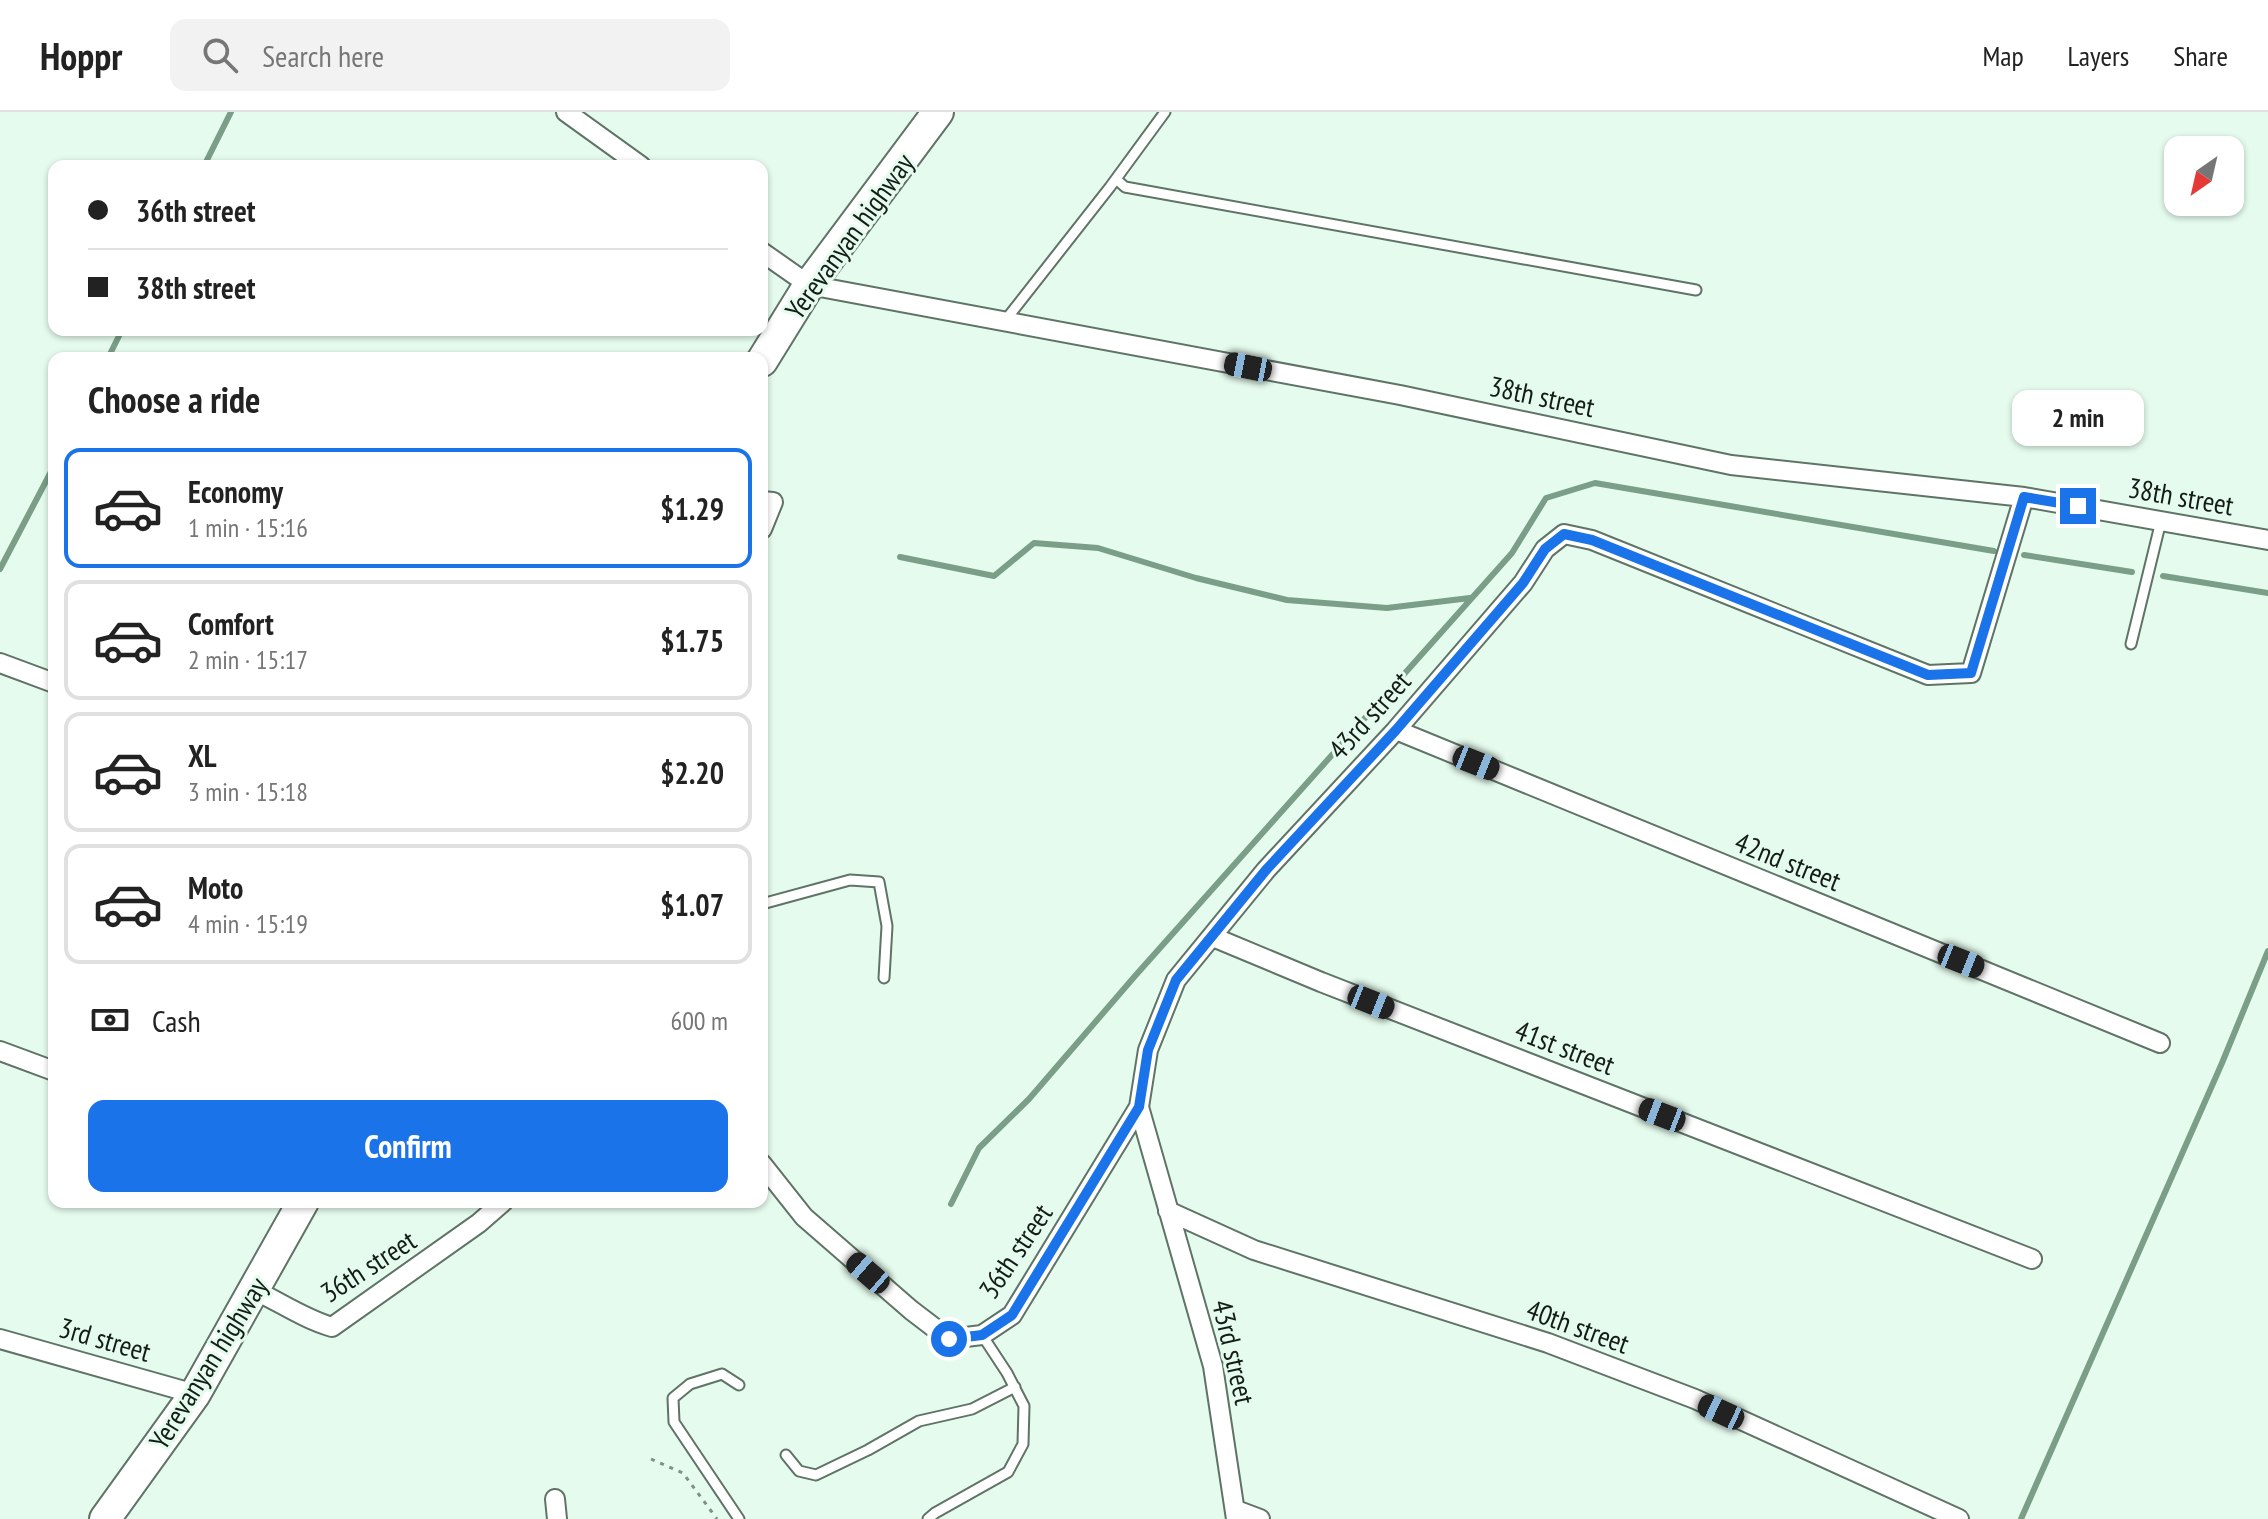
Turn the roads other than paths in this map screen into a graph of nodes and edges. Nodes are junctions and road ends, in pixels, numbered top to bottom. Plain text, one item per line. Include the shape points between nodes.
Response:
1 (566, 112) edge
2 (938, 112) edge
3 (1165, 112) edge
4 (633, 160) edge
5 (1116, 179) junction
6 (768, 256) edge
7 (809, 285) junction
8 (1696, 290) dead end
9 (1004, 322) junction
10 (768, 352) edge
11 (2024, 497) junction
12 (2161, 521) junction
13 (2268, 540) edge
14 (2131, 644) dead end
15 (0, 663) edge
16 (48, 681) edge
17 (1396, 730) junction
18 (768, 902) edge
19 (1213, 937) junction
20 (884, 978) dead end
21 (2160, 1043) dead end
22 (0, 1051) edge
23 (48, 1069) edge
24 (1139, 1107) junction
25 (768, 1172) edge
26 (300, 1208) edge
27 (496, 1208) edge
28 (1168, 1211) junction
29 (2032, 1259) dead end
30 (254, 1290) junction
31 (982, 1335) junction
32 (0, 1339) edge
33 (739, 1385) dead end
34 (1015, 1387) junction
35 (195, 1394) junction
36 (786, 1455) dead end
37 (555, 1499) dead end
38 (1236, 1514) edge
39 (105, 1519) edge
40 (557, 1519) edge
41 (739, 1519) edge
42 (928, 1519) edge
43 (1260, 1519) edge
44 (1959, 1519) edge

1 - 4 street
2 - 7 main road, Yerevanyan highway
3 - 5 lane
5 - 8 lane via 1125,187
5 - 9 lane
6 - 7 street
7 - 9 street, 38th street
7 - 10 main road, Yerevanyan highway
9 - 11 street, 38th street via 1400,395 1731,465
11 - 12 street, 38th street
11 - 17 street, 43rd street via 1971,673 1928,675 1592,540 1564,534 1545,549 1523,583
12 - 13 street, 38th street
12 - 14 lane
15 - 16 street
17 - 19 street, 43rd street via 1266,870
17 - 21 street, 42nd street
18 - 20 lane via 850,880 879,882 887,926
19 - 24 street, 43rd street via 1176,980 1148,1050
19 - 29 street, 41st street
22 - 23 street
24 - 28 street, 43rd street
24 - 31 street, 36th street via 1012,1315
25 - 31 street, 36th street via 804,1217 911,1310 949,1339
26 - 30 main road, Yerevanyan highway
27 - 30 street, 36th street via 332,1327 312,1322
28 - 38 street, 43rd street via 1213,1366
28 - 44 street, 40th street via 1254,1250 1548,1343 1666,1388
30 - 35 main road, Yerevanyan highway
31 - 34 lane
32 - 35 street, 3rd street
33 - 41 lane via 722,1374 690,1384 673,1398 674,1422
34 - 36 lane via 972,1409 919,1421 816,1475 799,1471
34 - 42 lane via 1024,1406 1023,1444 1008,1472
35 - 39 main road, Yerevanyan highway
37 - 40 street
38 - 43 street

